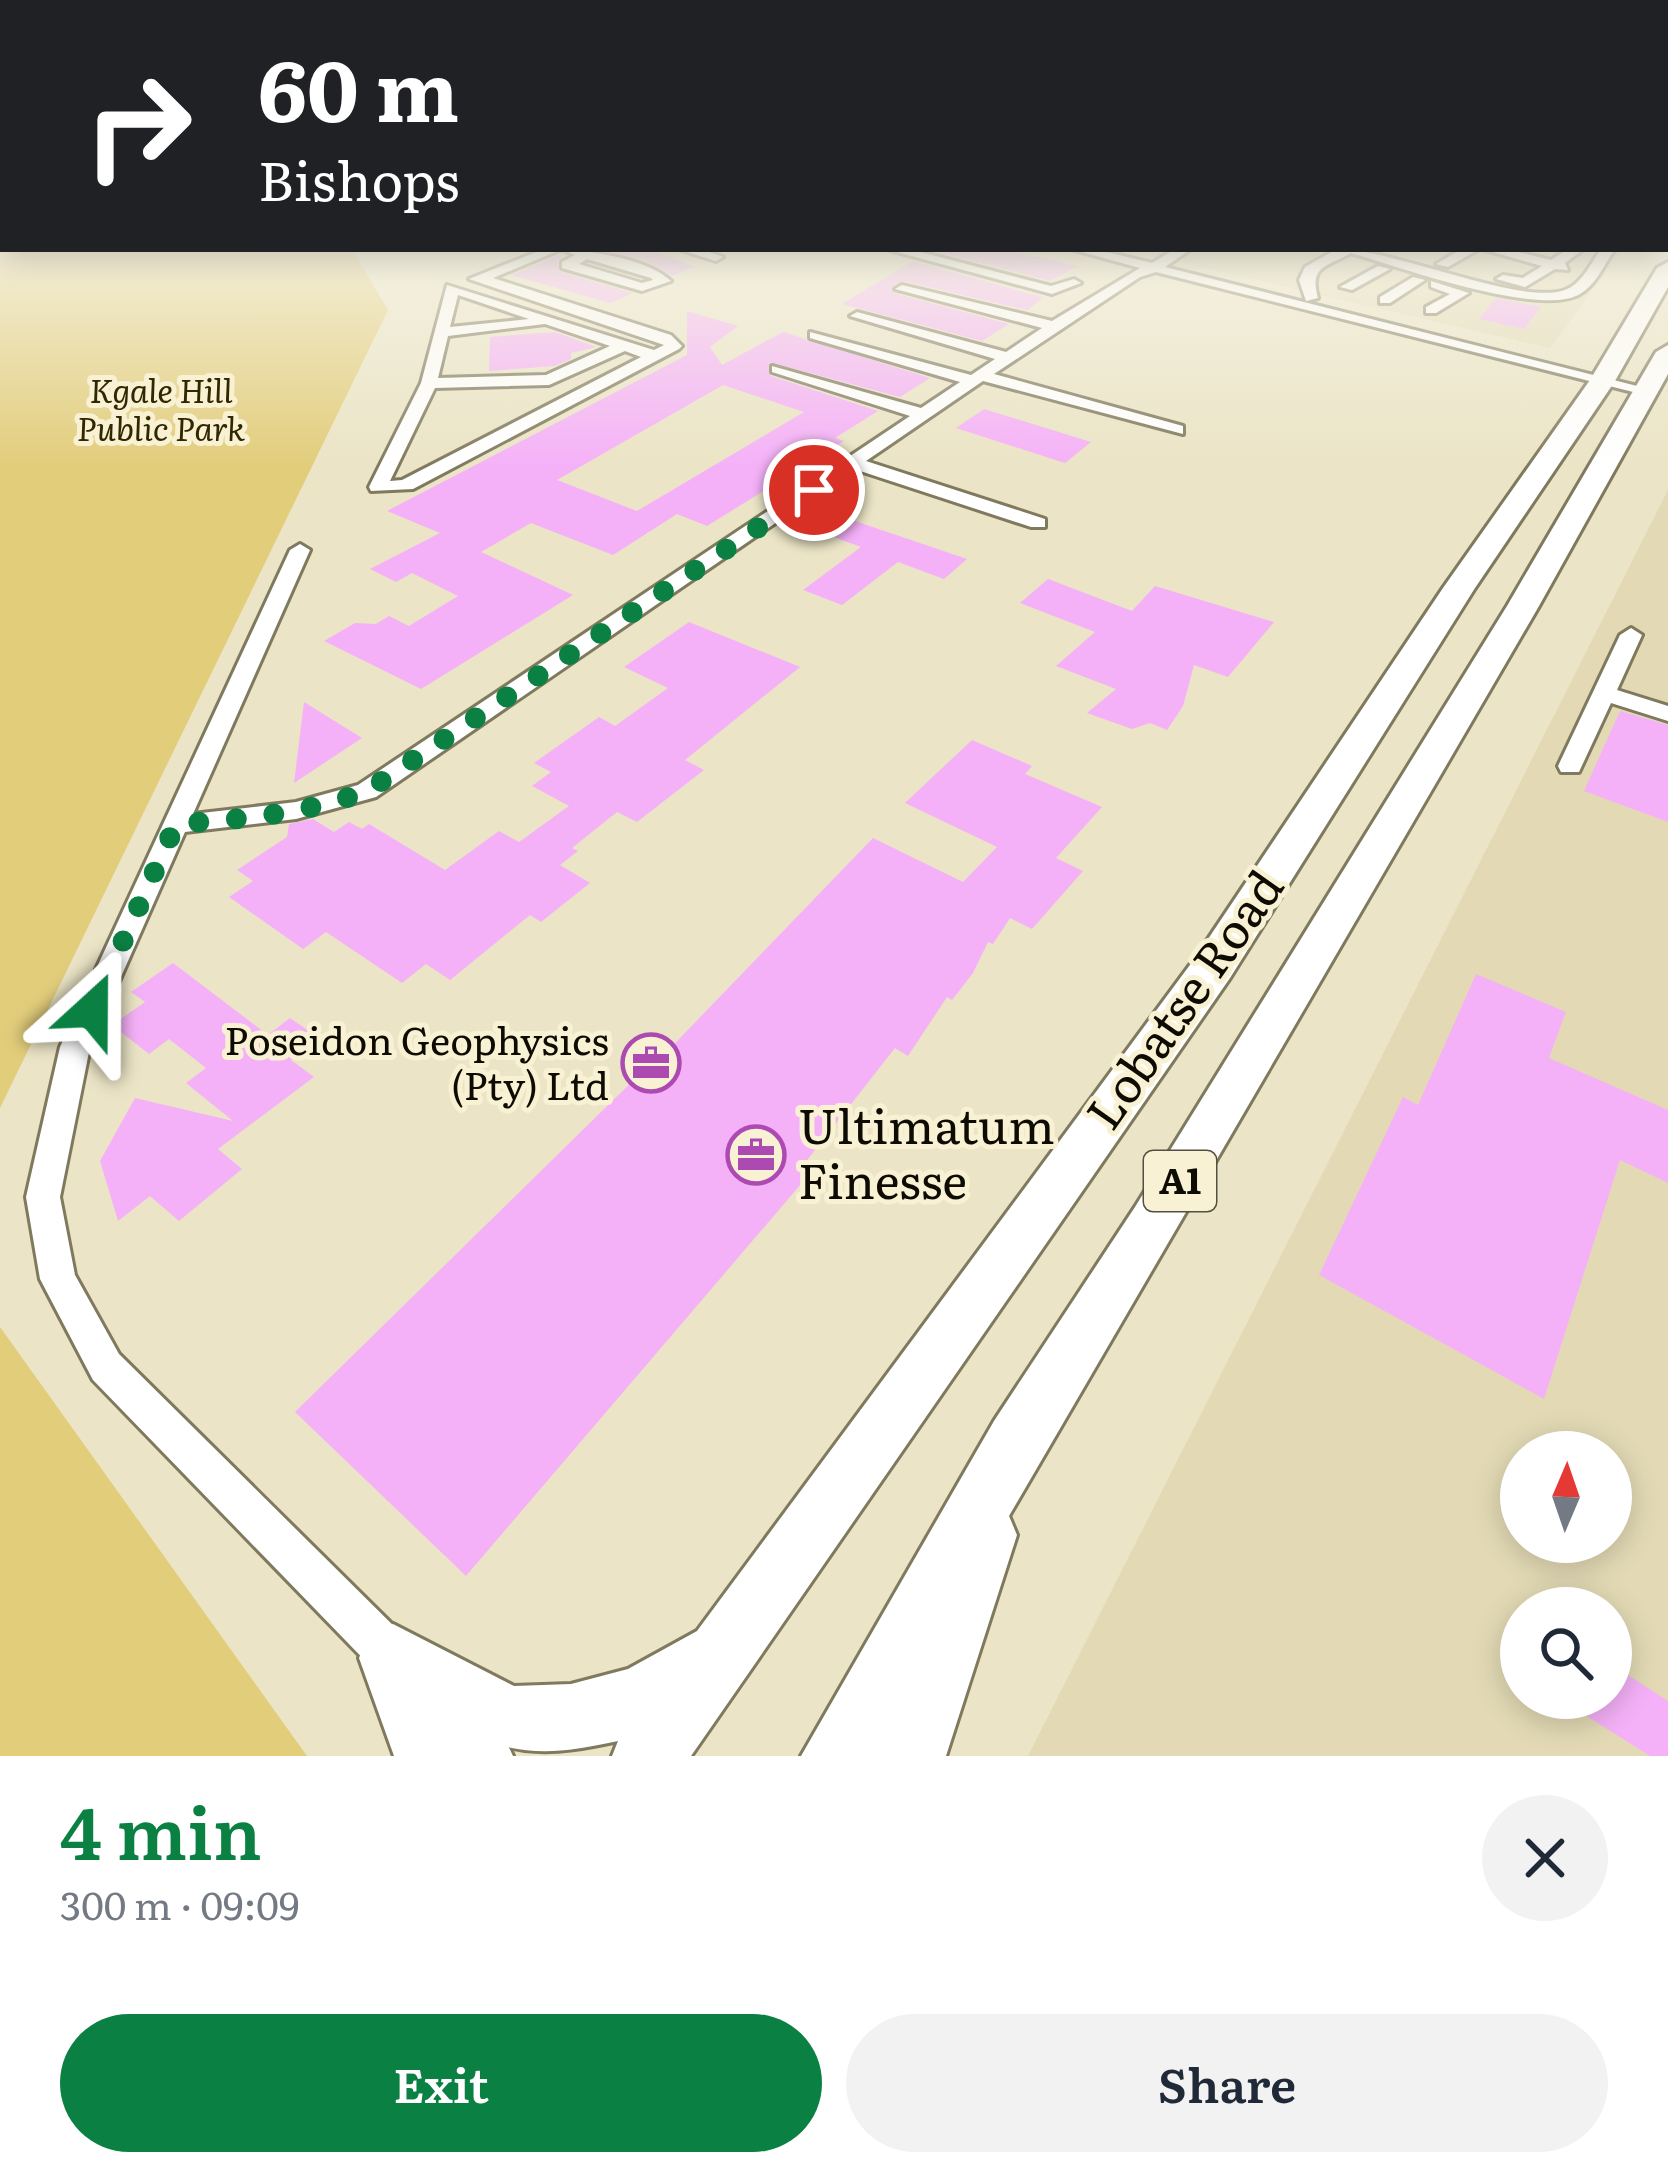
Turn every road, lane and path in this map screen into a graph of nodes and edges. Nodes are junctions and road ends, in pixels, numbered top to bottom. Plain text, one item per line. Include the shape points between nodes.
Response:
1 (449, 303) edge
2 (495, 303) edge
3 (559, 303) edge
4 (959, 303) edge
5 (1090, 303) edge
6 (1309, 303) edge
7 (1330, 303) edge
8 (1444, 303) edge
9 (1649, 303) edge
10 (578, 309) junction
11 (1431, 310) dead end
12 (856, 316) dead end
13 (548, 321) junction
14 (1054, 326) junction
15 (442, 332) junction
16 (815, 335) dead end
17 (623, 346) junction
18 (658, 357) junction
19 (1011, 358) junction
20 (778, 369) dead end
21 (1604, 374) junction
22 (1657, 374) edge
23 (979, 378) junction
24 (549, 380) junction
25 (429, 383) junction
26 (587, 393) junction
27 (925, 415) junction
28 (1178, 430) dead end
29 (853, 464) junction
30 (1038, 523) dead end
31 (300, 550) dead end
32 (1630, 635) dead end
33 (1605, 694) junction
34 (1668, 714) edge
35 (1570, 766) dead end
36 (176, 824) junction
37 (1016, 1443) junction
38 (731, 1641) junction
39 (393, 1658) junction
40 (430, 1756) edge
41 (490, 1756) edge
42 (648, 1756) edge
43 (837, 1756) edge
44 (910, 1756) edge

1 - 15 street
2 - 13 street
3 - 10 street
4 - 14 street
5 - 14 street
6 - 21 street
7 - 21 street
8 - 11 street
9 - 21 highway, A1
10 - 13 street
10 - 18 street via 674,342
12 - 19 street
13 - 15 street
13 - 17 street
14 - 19 street
15 - 25 street
16 - 23 street
17 - 18 street
17 - 24 street
18 - 26 street
19 - 23 street
20 - 27 street
21 - 22 street
21 - 38 highway, Lobatse Road / A1 via 1214,966
22 - 37 highway, Lobatse Road / A1 via 1154,1225
23 - 27 street
23 - 28 street
24 - 25 street
24 - 26 street
25 - 26 street via 378,487 406,485
27 - 29 street
29 - 30 street
29 - 36 street via 367,791 264,818
31 - 36 street
32 - 33 street
33 - 34 street
33 - 35 street
36 - 39 street via 75,1047 59,1105 43,1197 58,1279 106,1367
37 - 43 highway, Lobatse Road / A1
37 - 44 highway
38 - 39 highway via 668,1689 571,1719 509,1721
38 - 42 highway, Lobatse Road / A1
39 - 40 highway
39 - 41 street

